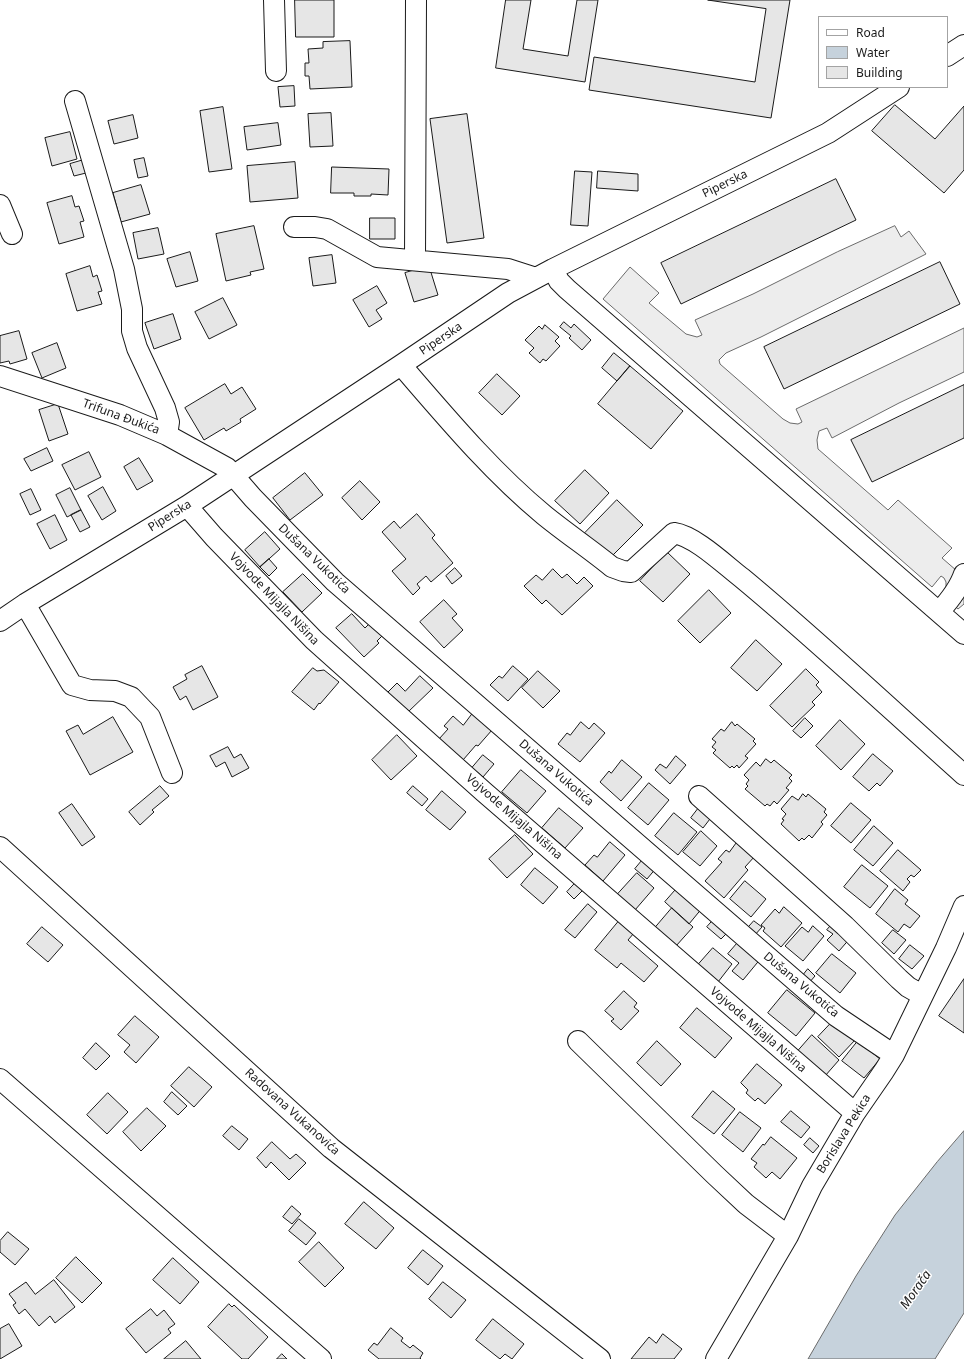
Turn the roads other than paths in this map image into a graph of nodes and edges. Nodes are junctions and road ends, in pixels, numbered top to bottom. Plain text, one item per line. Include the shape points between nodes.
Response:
1 (274, 0) edge
2 (416, 0) edge
3 (964, 45) edge
4 (948, 55) edge
5 (276, 71) dead end
6 (897, 88) edge
7 (75, 101) dead end
8 (0, 205) edge
9 (294, 226) dead end
10 (12, 234) dead end
11 (415, 260) junction
12 (544, 273) junction
13 (401, 365) junction
14 (0, 376) edge
15 (167, 435) junction
16 (234, 475) junction
17 (187, 506) junction
18 (964, 574) edge
19 (26, 604) junction
20 (939, 612) junction
21 (0, 621) edge
22 (964, 634) edge
23 (172, 773) dead end
24 (964, 775) edge
25 (699, 796) dead end
26 (0, 847) edge
27 (964, 906) edge
28 (922, 995) junction
29 (578, 1041) dead end
30 (894, 1055) junction
31 (0, 1079) edge
32 (855, 1113) junction
33 (788, 1236) junction
34 (321, 1359) edge
35 (600, 1359) edge
36 (716, 1359) edge

1 - 5 street
2 - 11 street
3 - 4 street
6 - 12 street, Piperska via 828,133
7 - 15 street via 124,270 132,309 133,336 165,408 169,422
8 - 10 street
9 - 11 street via 327,229 377,257
11 - 12 street
12 - 13 street, Piperska via 508,293
12 - 20 street via 559,281
13 - 16 street, Piperska
13 - 24 street via 502,476 544,515 612,567 631,572 674,533 682,534 710,552 771,602
14 - 15 street, Trifuna Đukića via 120,415
15 - 16 street, Trifuna Đukića via 217,462
16 - 17 street, Piperska
16 - 30 street, Dušana Vukotića via 335,582 836,1016
17 - 19 street, Piperska
17 - 32 street, Vojvode Mijajla Nišina via 314,640 490,797
18 - 20 street via 961,583
19 - 21 street, Piperska
19 - 23 street via 72,685 90,690 115,691 131,697 150,717
20 - 22 street
25 - 28 street via 845,926 899,979
26 - 35 street, Radovana Vukanovića via 331,1148
27 - 28 street, Borislava Pekica
28 - 30 street, Borislava Pekica
29 - 33 street via 746,1204
30 - 32 street, Borislava Pekica
31 - 34 street
32 - 33 street, Borislava Pekica via 812,1186
33 - 36 street, Borislava Pekica

